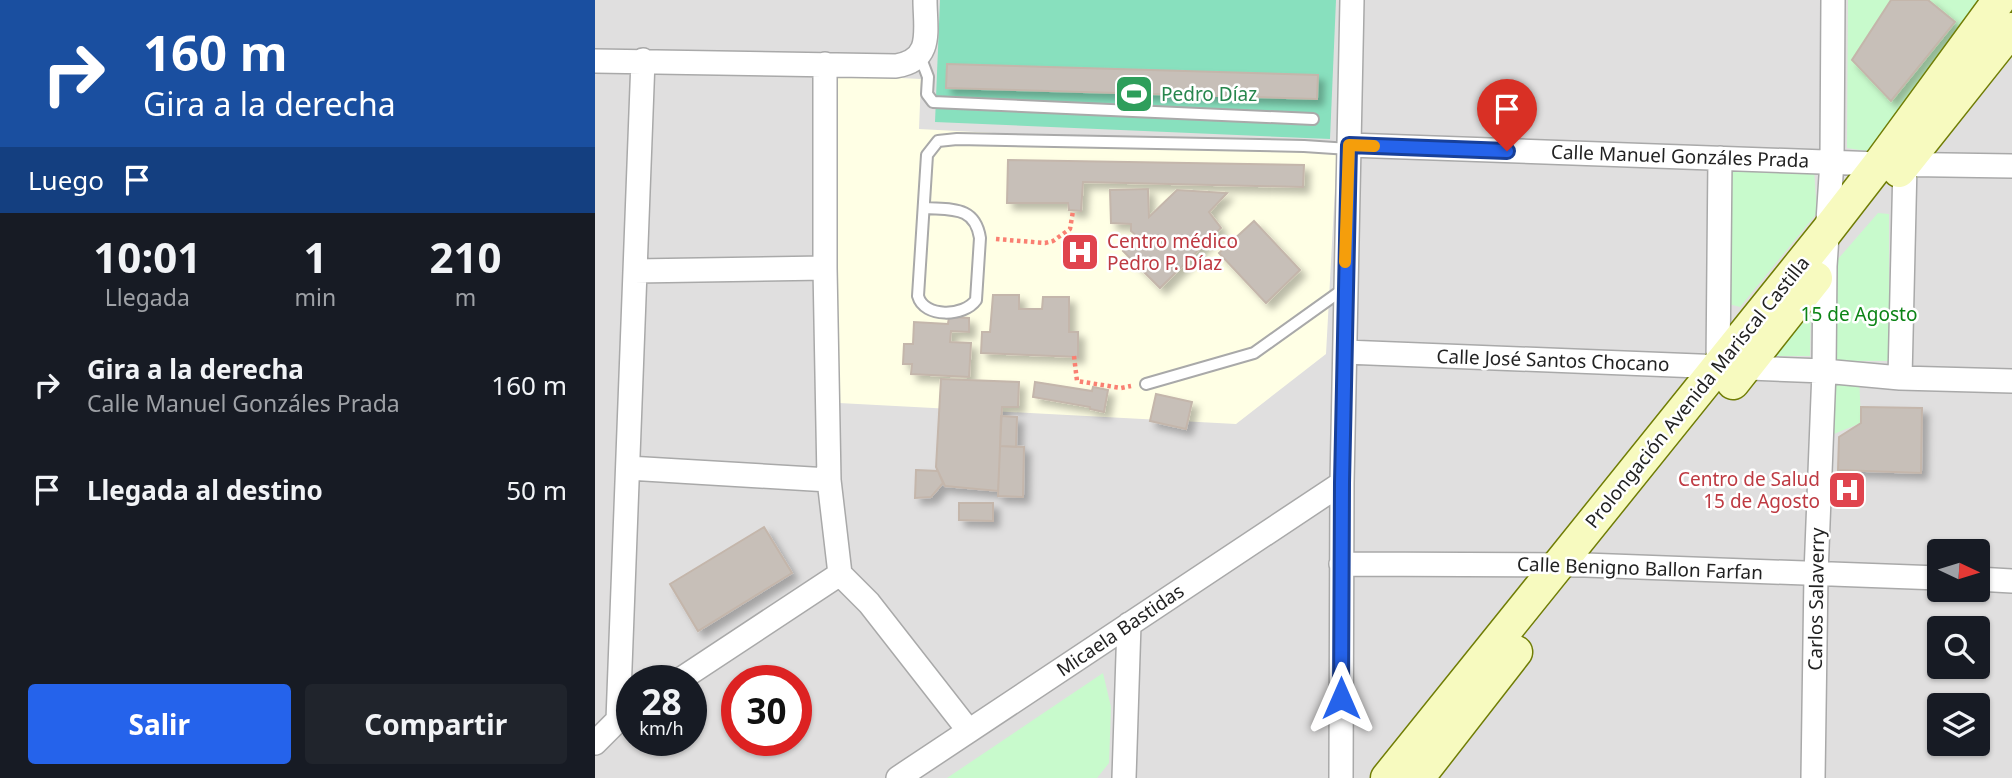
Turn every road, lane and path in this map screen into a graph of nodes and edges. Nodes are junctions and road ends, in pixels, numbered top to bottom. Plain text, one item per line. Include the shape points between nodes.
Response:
1 (925, 0) edge
2 (1352, 0) edge
3 (1833, 0) edge
4 (1999, 0) edge
5 (2012, 29) edge
6 (920, 56) junction
7 (643, 60) junction
8 (595, 61) edge
9 (825, 64) junction
10 (1313, 119) dead end
11 (1349, 147) junction
12 (1720, 158) junction
13 (1832, 161) junction
14 (1892, 164) junction
15 (2012, 166) edge
16 (925, 208) junction
17 (1073, 211) dead end
18 (1828, 231) junction
19 (980, 239) junction
20 (1825, 266) junction
21 (825, 268) junction
22 (635, 271) junction
23 (1345, 288) junction
24 (1345, 352) junction
25 (1074, 356) dead end
26 (1732, 367) junction
27 (1824, 370) junction
28 (1900, 378) junction
29 (2012, 381) edge
30 (1146, 384) joint
31 (628, 468) junction
32 (829, 480) junction
33 (1342, 483) junction
34 (1342, 564) junction
35 (1572, 565) junction
36 (1816, 574) junction
37 (840, 575) junction
38 (1927, 578) edge
39 (1990, 579) edge
40 (2012, 580) edge
41 (1129, 624) junction
42 (626, 665) edge
43 (702, 665) edge
44 (616, 724) edge
45 (969, 731) junction
46 (595, 743) edge
47 (1403, 775) edge
48 (898, 778) edge
49 (1124, 778) edge
50 (1341, 778) edge
51 (1813, 778) edge

1 - 6 street
2 - 11 street
3 - 13 street, Carlos Salaverry
4 - 14 main road, Prolongación Avenida Mariscal Castilla
5 - 14 main road, Prolongación Avenida Mariscal Castilla
6 - 9 street via 896,66
6 - 10 lane via 928,77 927,94 933,102
7 - 8 street
7 - 9 street
7 - 22 street
9 - 21 street
11 - 12 street, Calle Manuel Gonzáles Prada
11 - 16 lane via 947,139 938,141 927,155
11 - 23 street
12 - 13 street, Calle Manuel Gonzáles Prada
12 - 26 street
13 - 14 street, Calle Manuel Gonzáles Prada
13 - 18 street, Carlos Salaverry
14 - 15 street, Calle Manuel Gonzáles Prada
14 - 18 main road, Prolongación Avenida Mariscal Castilla
14 - 20 main road, Prolongación Avenida Mariscal Castilla
14 - 28 street
16 - 19 lane via 969,215
16 - 19 lane via 918,296 926,308 962,312 977,300
17 - 19 path via 1070,229 1053,241
18 - 20 street, Carlos Salaverry
18 - 26 main road, Prolongación Avenida Mariscal Castilla
20 - 26 main road, Prolongación Avenida Mariscal Castilla
20 - 27 street, Carlos Salaverry
21 - 22 street
21 - 32 street
22 - 31 street
23 - 24 street
23 - 30 lane via 1254,353
24 - 26 street, Calle José Santos Chocano
24 - 33 street
25 - 30 path via 1077,381 1121,388
26 - 27 street, Calle José Santos Chocano
26 - 35 main road, Prolongación Avenida Mariscal Castilla
27 - 28 street, Calle José Santos Chocano
27 - 36 street, Carlos Salaverry
28 - 29 street, Calle José Santos Chocano
31 - 32 street
31 - 42 street
32 - 37 street
33 - 34 street
33 - 41 street, Micaela Bastidas
34 - 35 street, Calle Benigno Ballon Farfan
34 - 50 street
35 - 36 street, Calle Benigno Ballon Farfan
35 - 47 main road, Prolongación Avenida Mariscal Castilla
36 - 38 street, Calle Benigno Ballon Farfan
36 - 51 street, Carlos Salaverry
37 - 43 street
37 - 45 street via 869,603
39 - 40 street
41 - 45 street, Micaela Bastidas
41 - 49 street
44 - 46 street
45 - 48 street, Micaela Bastidas

